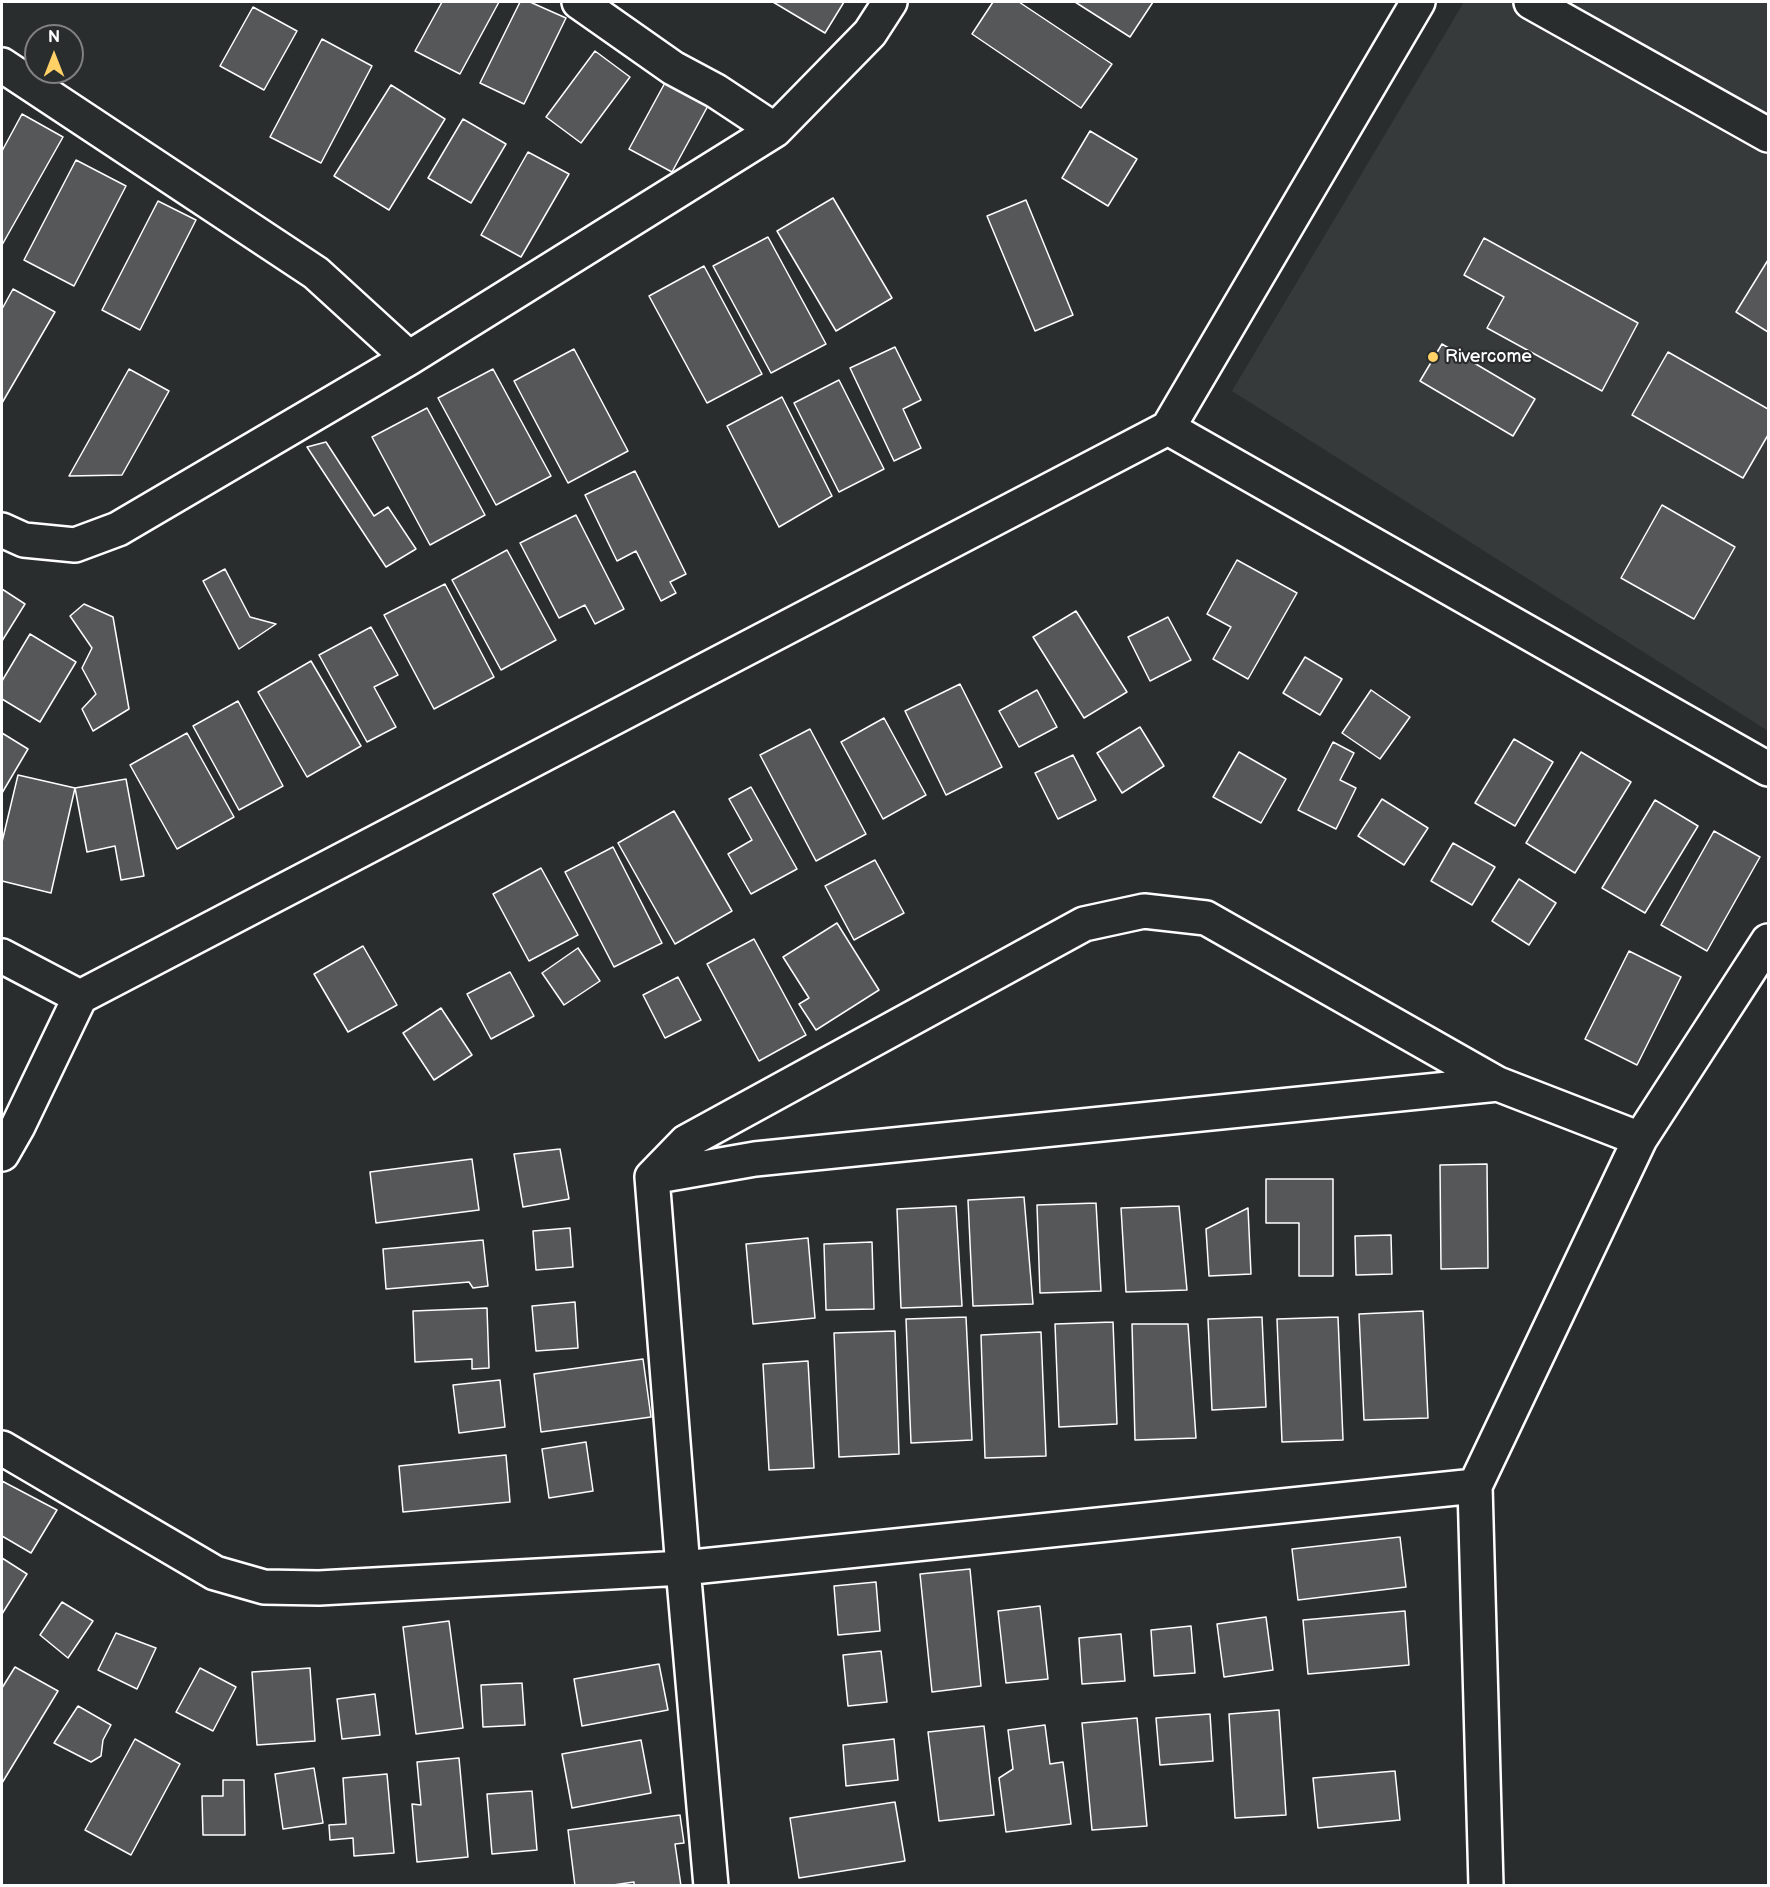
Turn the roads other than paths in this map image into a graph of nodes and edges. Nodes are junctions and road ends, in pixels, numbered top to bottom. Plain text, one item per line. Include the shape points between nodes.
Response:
1 (579, 2) edge
2 (890, 2) edge
3 (1418, 2) edge
4 (1531, 2) edge
5 (2, 65) edge
6 (775, 130) junction
7 (1768, 135) edge
8 (409, 358) junction
9 (1168, 428) junction
10 (2, 530) edge
11 (1768, 769) edge
12 (1768, 941) edge
13 (2, 956) edge
14 (80, 997) junction
15 (1498, 1084) junction
16 (1640, 1139) junction
17 (2, 1154) edge
18 (652, 1176) junction
19 (2, 1448) edge
20 (1475, 1486) junction
21 (683, 1568) junction
22 (711, 1886) edge
23 (1486, 1886) edge

1 - 6 street via 673,68
2 - 6 street via 870,33
3 - 9 street
4 - 7 street
5 - 8 street via 316,273
6 - 8 street
8 - 10 street via 118,529 75,544 24,540
9 - 11 street
9 - 14 street
12 - 16 street
13 - 14 street
14 - 17 street
15 - 16 street
15 - 18 street via 755,1159
15 - 18 street via 1206,918 1144,911 1084,924 686,1142
16 - 20 street
18 - 21 street
19 - 21 street via 215,1573 264,1587 319,1588
20 - 21 street
20 - 23 street
21 - 22 street

